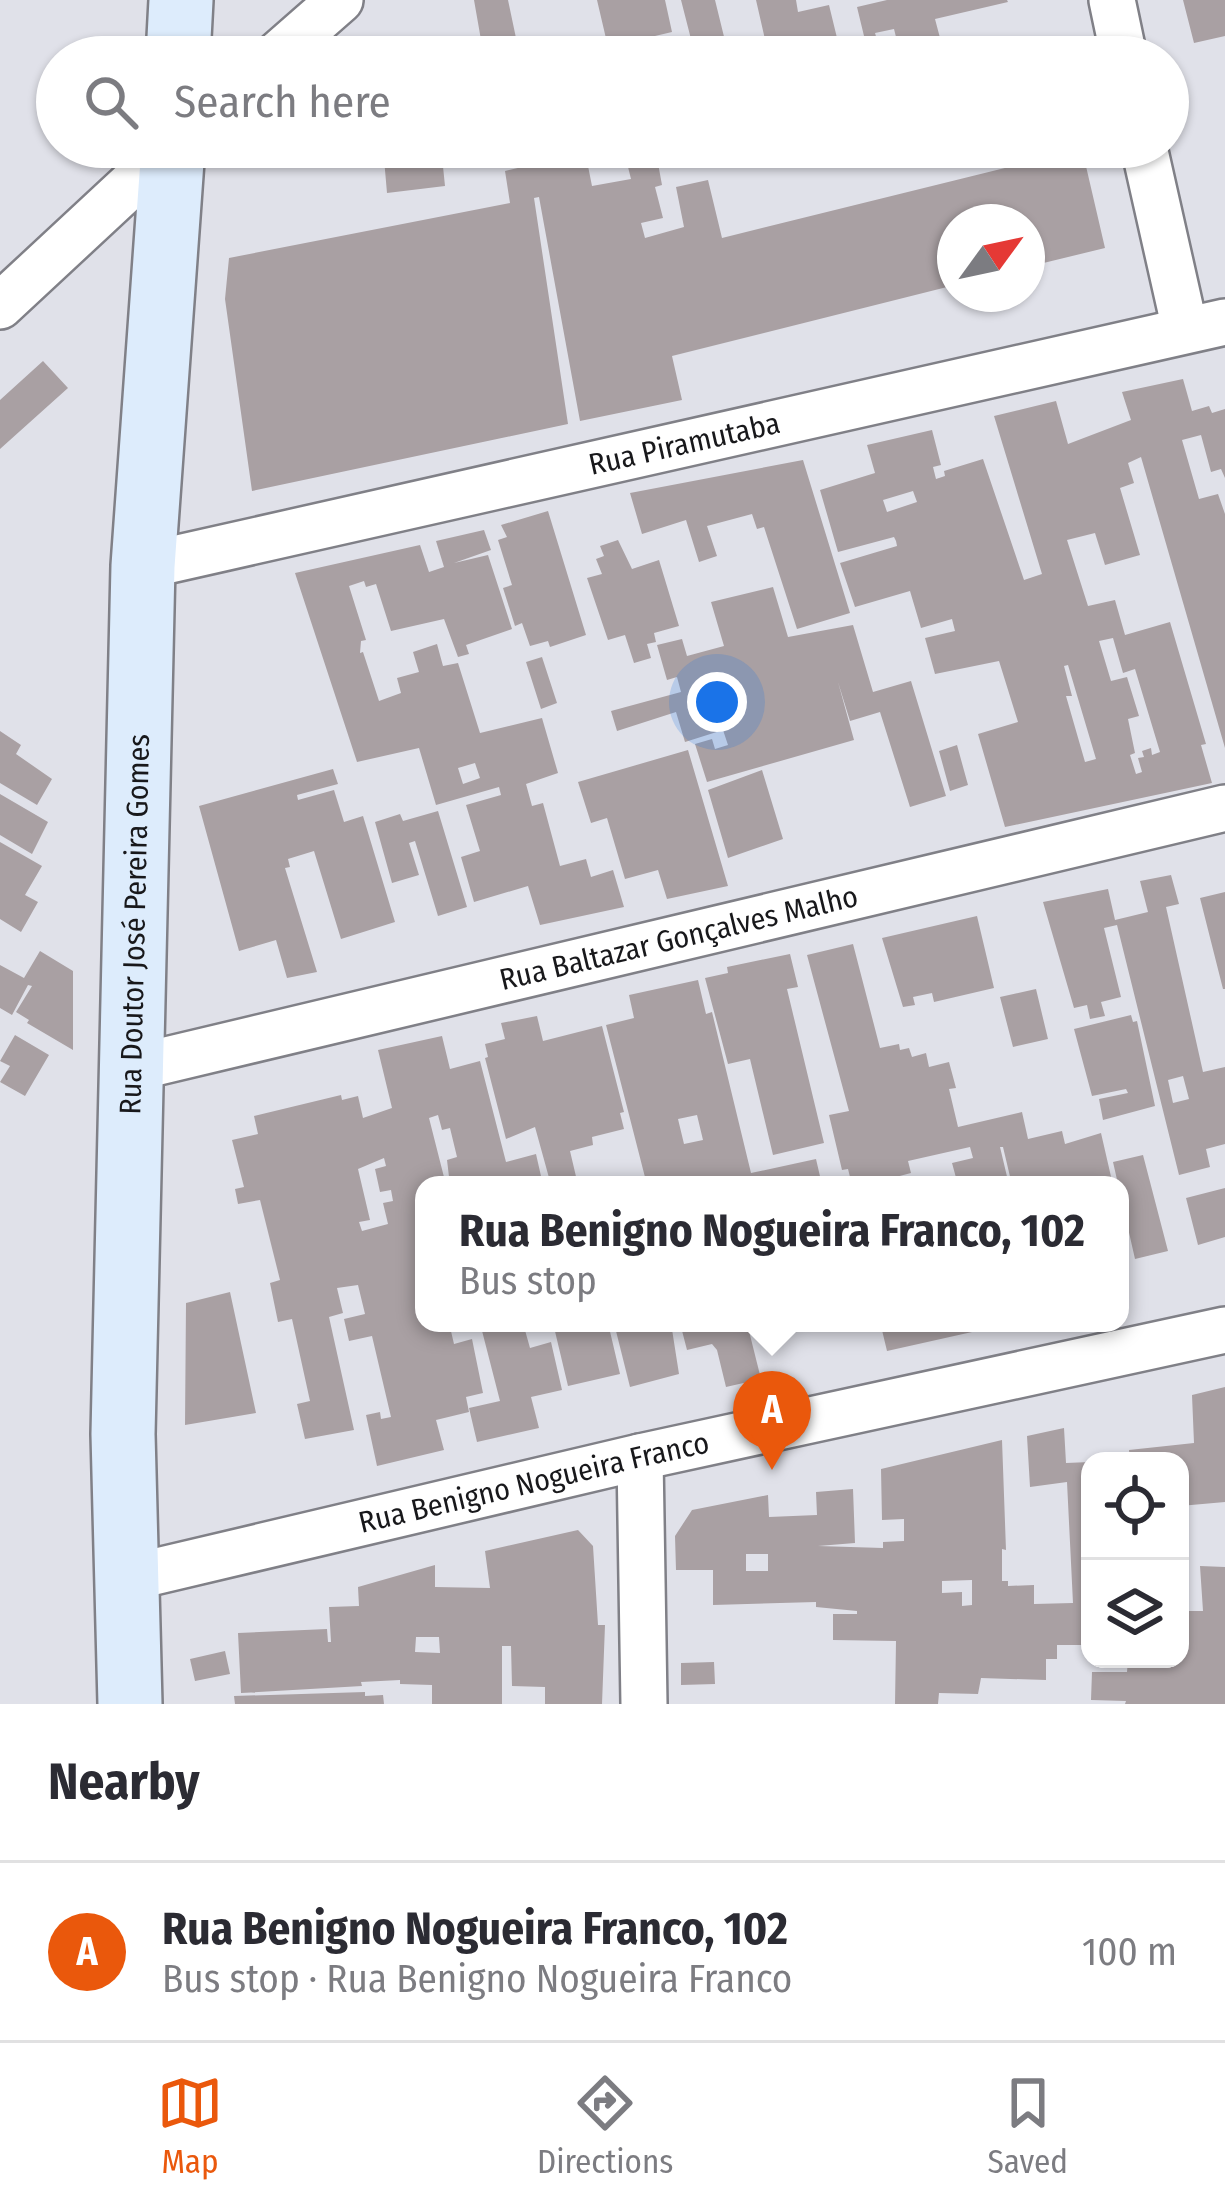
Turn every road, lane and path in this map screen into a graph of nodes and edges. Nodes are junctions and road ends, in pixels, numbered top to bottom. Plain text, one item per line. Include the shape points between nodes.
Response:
1 (181, 0) edge
2 (340, 0) edge
3 (1112, 0) edge
4 (179, 36) edge
5 (299, 36) edge
6 (1120, 36) edge
7 (149, 168) edge
8 (171, 168) edge
9 (1151, 168) edge
10 (0, 306) edge
11 (1205, 326) edge
12 (143, 566) junction
13 (1225, 808) edge
14 (133, 1069) junction
15 (1225, 1330) edge
16 (640, 1457) junction
17 (128, 1578) junction
18 (130, 1704) edge
19 (644, 1704) edge

1 - 4 main road
2 - 5 street
3 - 6 street
7 - 10 street
8 - 12 main road, Rua Doutor José Pereira Gomes
9 - 11 street
11 - 12 street, Rua Piramutaba
12 - 14 main road, Rua Doutor José Pereira Gomes
13 - 14 street, Rua Baltazar Gonçalves Malho
14 - 17 main road, Rua Doutor José Pereira Gomes via 123,1434
15 - 16 street, Rua Benigno Nogueira Franco
16 - 17 street, Rua Benigno Nogueira Franco
16 - 19 street
17 - 18 main road, Rua Doutor José Pereira Gomes

